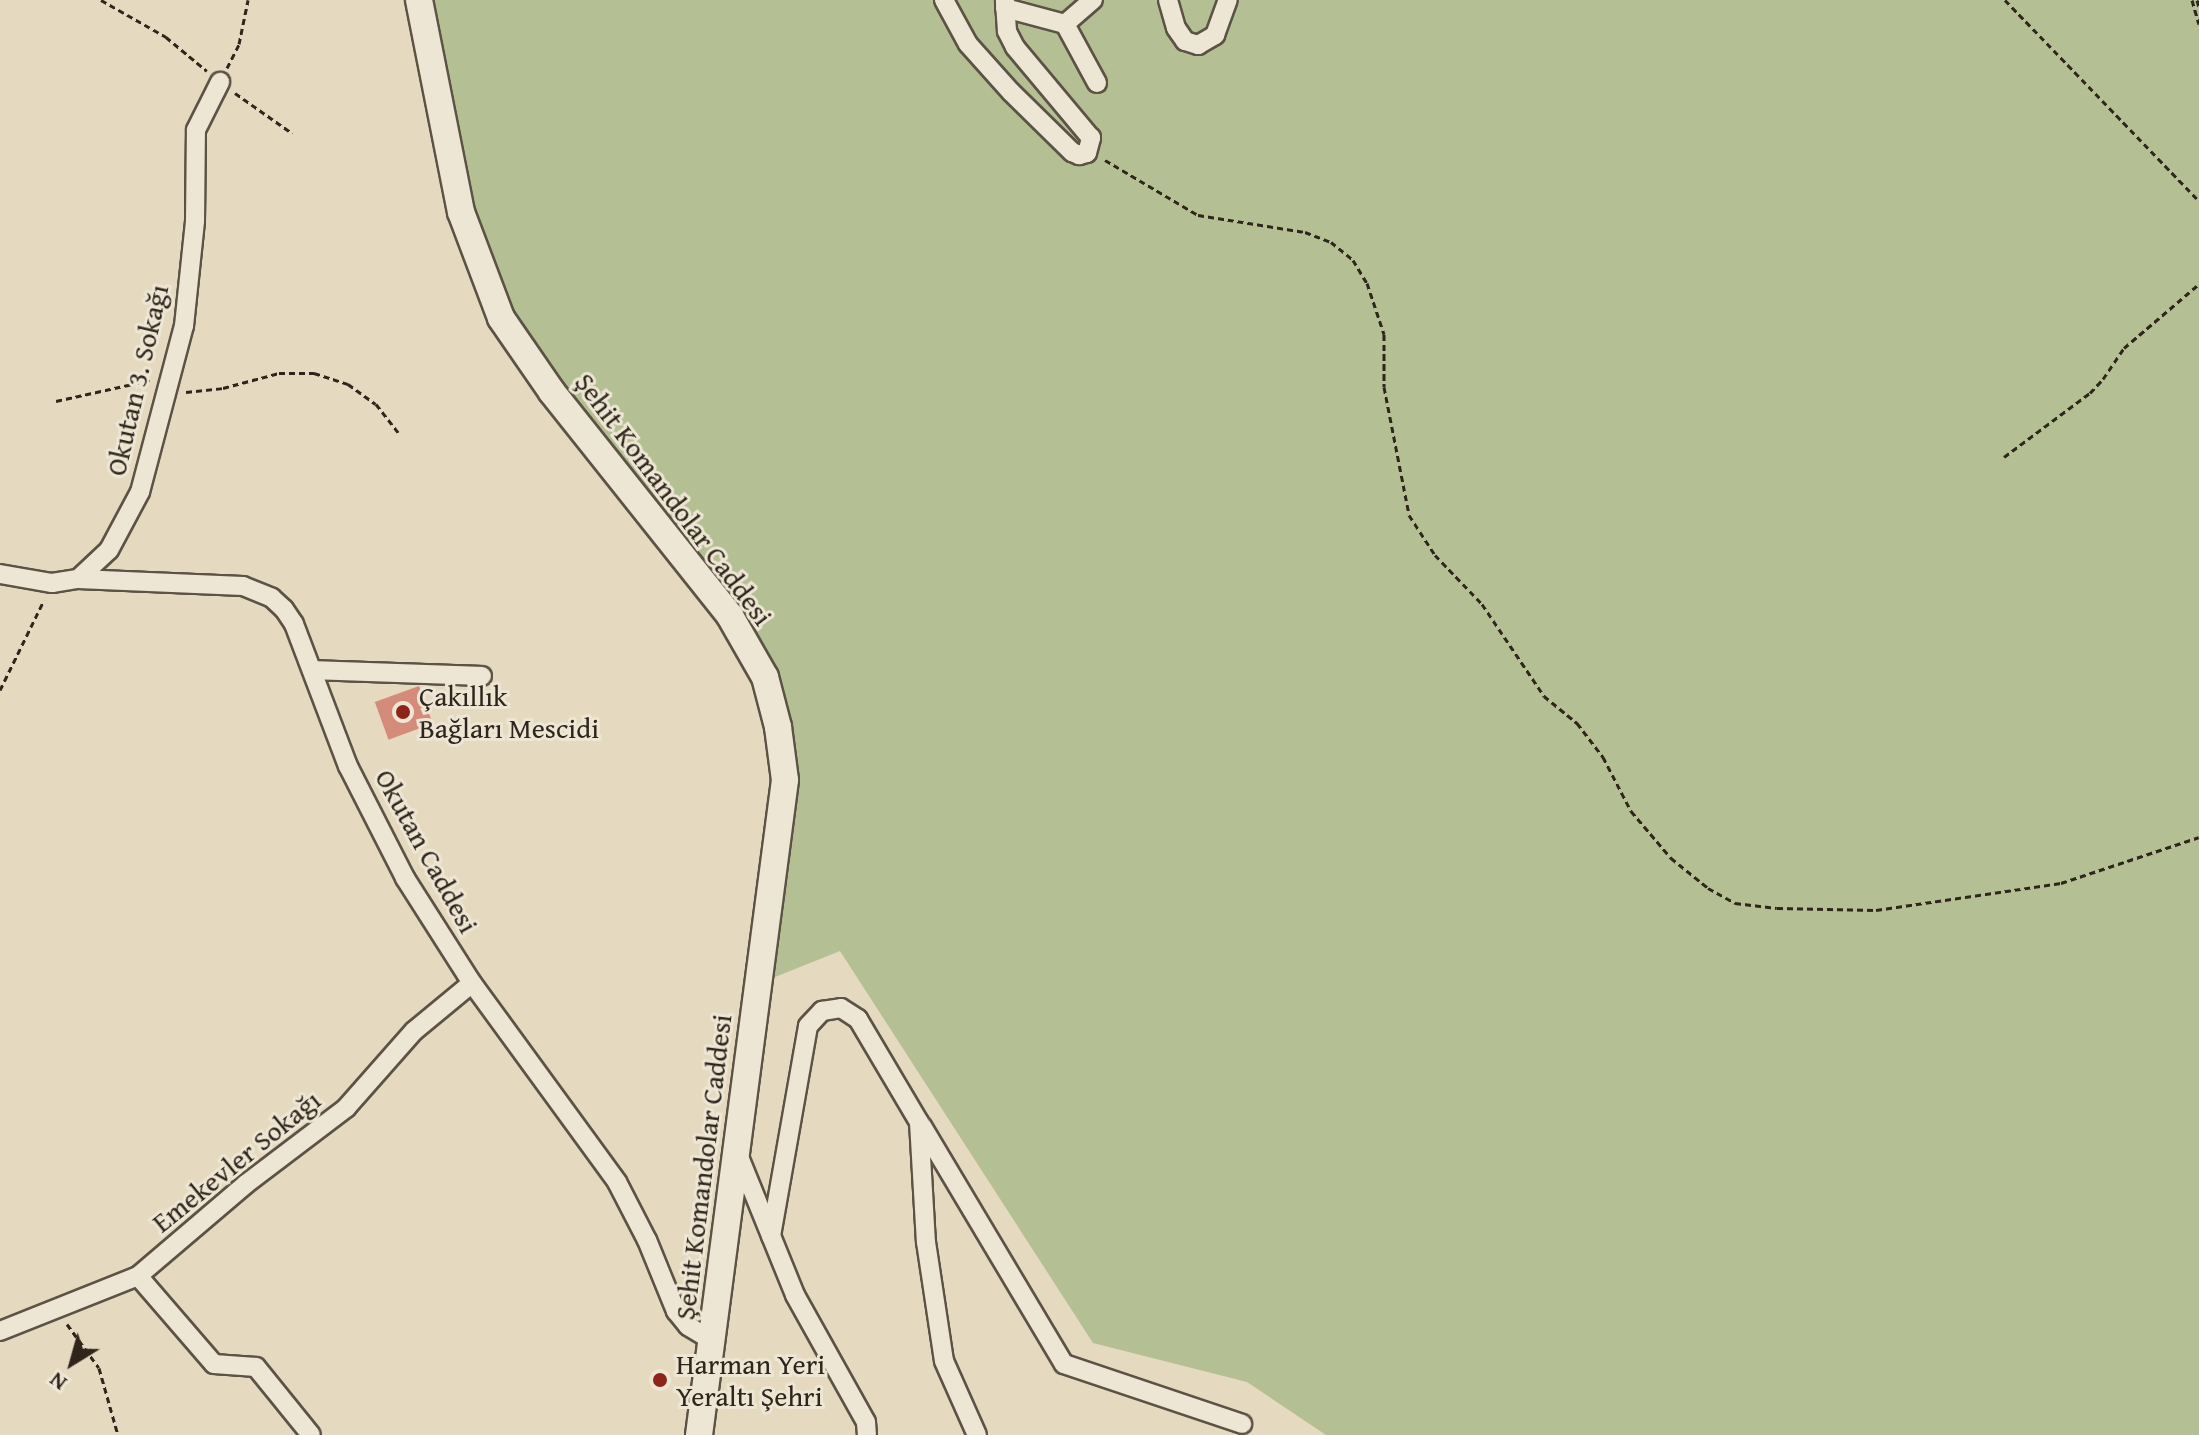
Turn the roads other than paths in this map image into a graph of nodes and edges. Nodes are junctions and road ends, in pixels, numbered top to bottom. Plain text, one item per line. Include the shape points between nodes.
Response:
1 (419, 0) edge
2 (944, 0) edge
3 (1093, 0) edge
4 (1168, 0) edge
5 (1228, 0) edge
6 (1005, 4) edge
7 (1065, 24) junction
8 (220, 82) road end
9 (1097, 83) dead end
10 (0, 574) edge
11 (78, 579) junction
12 (312, 670) junction
13 (482, 676) dead end
14 (472, 983) junction
15 (919, 1122) junction
16 (736, 1149) junction
17 (771, 1236) junction
18 (138, 1276) junction
19 (0, 1331) edge
20 (713, 1341) junction
21 (1242, 1424) dead end
22 (311, 1435) edge
23 (699, 1435) edge
24 (867, 1435) edge
25 (977, 1435) edge

1 - 16 main road, Şehit Komandolar Caddesi via 461,212 501,318 552,392 730,616 765,677 785,780
2 - 6 street via 968,44 1011,92 1075,154 1083,155 1090,150 1091,138 1015,47 1007,31
3 - 7 street
4 - 5 street via 1176,28 1185,41 1198,45 1215,35
6 - 7 street
7 - 9 street
8 - 11 street, Okutan 3. Sokağı via 196,130 195,221 184,326 140,492 109,550
10 - 11 street, Okutan Caddesi via 52,583
11 - 12 street, Okutan Caddesi via 259,591 284,609
12 - 13 street
12 - 14 street, Okutan Caddesi via 376,825
14 - 18 street, Emekevler Sokağı via 414,1031 346,1108
14 - 20 street, Okutan Caddesi via 617,1182 676,1311 688,1326
15 - 17 street via 858,1019 841,1008 822,1011 808,1026
15 - 21 street via 1064,1364
15 - 25 street via 926,1242 944,1361
16 - 17 street
16 - 20 main road, Şehit Komandolar Caddesi
17 - 24 street via 795,1295 866,1422
18 - 19 street, Emekevler Sokağı
18 - 22 street via 214,1364 256,1367
20 - 23 main road, Şehit Komandolar Caddesi

